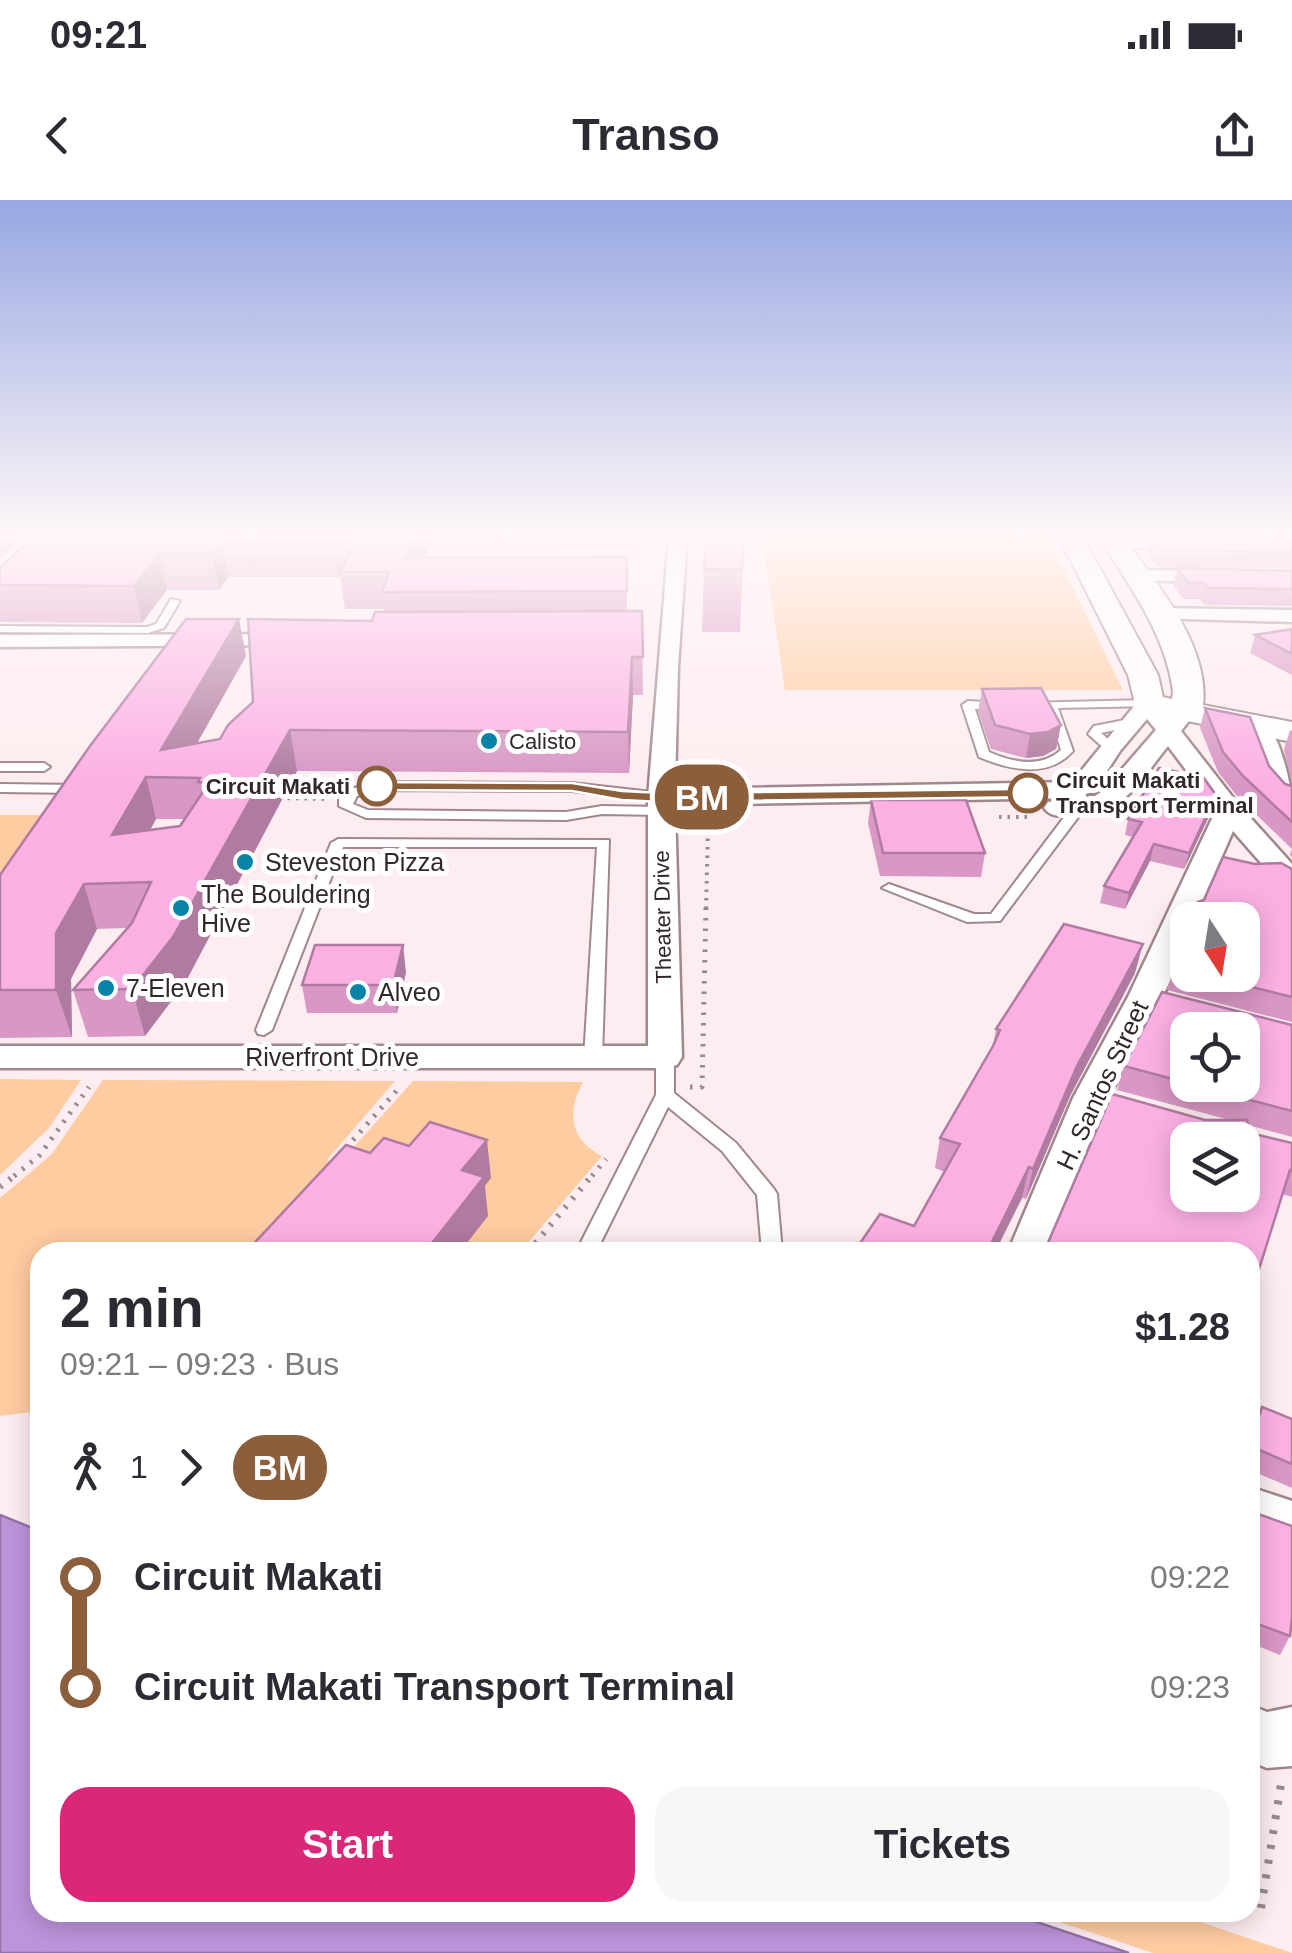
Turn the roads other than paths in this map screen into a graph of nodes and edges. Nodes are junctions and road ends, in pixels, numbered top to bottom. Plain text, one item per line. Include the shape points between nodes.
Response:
1 (164, 619) edge
2 (662, 619) edge
3 (1114, 619) edge
4 (1162, 619) edge
5 (1260, 619) edge
6 (1167, 627) junction
7 (0, 629) edge
8 (1122, 636) junction
9 (317, 640) edge
10 (0, 642) edge
11 (1161, 703) junction
12 (1050, 706) junction
13 (1271, 734) edge
14 (0, 767) edge
15 (44, 767) dead end
16 (537, 787) junction
17 (0, 788) edge
18 (1292, 798) edge
19 (1077, 799) junction
20 (661, 804) junction
21 (74, 809) edge
22 (1229, 810) junction
23 (533, 816) junction
24 (1292, 881) edge
25 (889, 888) dead end
26 (1144, 998) junction
27 (1181, 1007) edge
28 (264, 1030) dead end
29 (0, 1057) edge
30 (593, 1058) junction
31 (665, 1078) junction
32 (591, 1242) edge
33 (771, 1242) edge
34 (1033, 1242) edge
35 (1260, 1512) edge
36 (1292, 1523) edge

1 - 7 lane via 148,630
2 - 20 street, Theater Drive
3 - 8 street
4 - 6 street
5 - 6 street
6 - 8 street
6 - 11 street
8 - 11 street
9 - 10 street
11 - 12 lane
11 - 13 street
11 - 19 street via 1110,747
11 - 19 street via 1114,796 1102,803
11 - 22 street
12 - 12 lane via 968,705 982,754 1024,765 1062,757 1067,751
13 - 18 street via 1281,788
14 - 15 lane
16 - 20 lane
16 - 23 lane
16 - 23 lane via 377,786 346,799 346,806 366,814
17 - 21 lane via 88,786
19 - 20 street
19 - 25 lane via 996,918 972,919
20 - 23 lane
20 - 31 street, Theater Drive
22 - 24 street
22 - 26 street, H. Santos Street
26 - 27 street
26 - 34 street, H. Santos Street via 1109,1103
28 - 30 lane via 338,843 604,842
29 - 30 street, Riverfront Drive
30 - 31 street, Riverfront Drive
31 - 32 lane
31 - 33 lane via 767,1194
35 - 36 street

